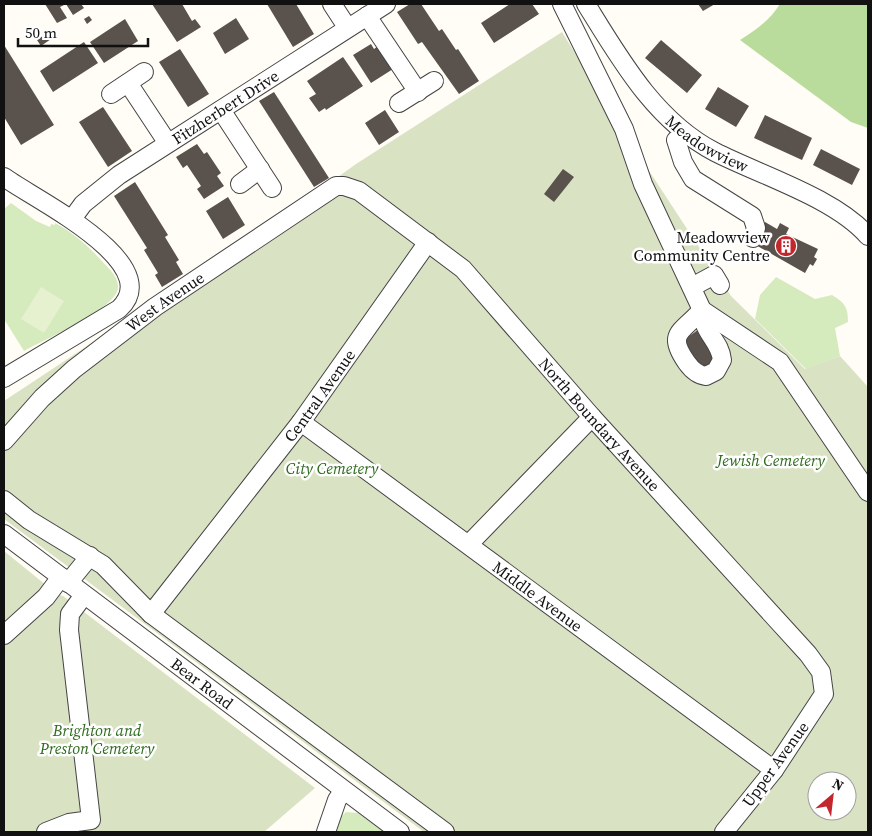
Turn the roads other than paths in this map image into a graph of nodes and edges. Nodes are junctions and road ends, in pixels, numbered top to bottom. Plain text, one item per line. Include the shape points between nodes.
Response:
1 (332, 4) edge
2 (386, 4) edge
3 (562, 4) edge
4 (586, 4) edge
5 (367, 16) junction
6 (347, 27) junction
7 (144, 72) dead end
8 (434, 81) dead end
9 (128, 82) junction
10 (418, 92) junction
11 (111, 94) dead end
12 (399, 103) dead end
13 (221, 110) junction
14 (676, 140) dead end
15 (167, 142) junction
16 (260, 169) junction
17 (4, 177) edge
18 (240, 184) dead end
19 (344, 186) joint
20 (272, 188) dead end
21 (72, 219) junction
22 (868, 236) edge
23 (753, 238) dead end
24 (428, 242) junction
25 (720, 285) dead end
26 (692, 287) junction
27 (4, 378) edge
28 (592, 418) junction
29 (301, 422) junction
30 (4, 441) edge
31 (868, 492) edge
32 (4, 500) edge
33 (4, 534) edge
34 (468, 544) junction
35 (90, 556) junction
36 (64, 580) junction
37 (84, 595) junction
38 (151, 614) junction
39 (4, 634) edge
40 (824, 694) joint
41 (774, 770) junction
42 (343, 791) junction
43 (46, 832) edge
44 (326, 832) edge
45 (400, 832) edge
46 (445, 832) edge
47 (724, 832) edge

1 - 6 street
2 - 5 street, Fitzherbert Drive
3 - 26 street via 626,133 643,184
4 - 22 street, Meadowview via 618,56 681,128 714,151 826,205
5 - 6 street, Fitzherbert Drive
5 - 10 street
6 - 13 street, Fitzherbert Drive
7 - 9 street
8 - 10 street
9 - 11 street
9 - 15 street
10 - 12 street
13 - 15 street, Fitzherbert Drive
13 - 16 street
14 - 23 street via 693,179 752,216 756,228
15 - 21 street, Fitzherbert Drive via 105,184
16 - 18 street
16 - 20 street
17 - 21 street
19 - 24 street, North Boundary Avenue via 359,191
19 - 30 street, West Avenue via 336,186 303,207 155,307 57,382
21 - 27 street via 93,234 120,263 128,281 127,300 118,309
24 - 28 street, North Boundary Avenue via 463,269
24 - 29 street, Central Avenue
25 - 26 street via 714,275
26 - 31 street via 702,310 780,362
28 - 34 street
28 - 40 street, North Boundary Avenue via 808,654 821,672
29 - 34 street, Middle Avenue
29 - 38 street, Central Avenue
32 - 35 street via 29,520
33 - 36 street, Bear Road
34 - 41 street, Middle Avenue
35 - 36 street
35 - 38 street
36 - 37 street, Bear Road
36 - 39 street
37 - 42 street, Bear Road
37 - 43 street via 70,614 69,638 91,820
38 - 46 street
40 - 41 street, Upper Avenue
41 - 47 street, Upper Avenue
42 - 44 street
42 - 45 street, Bear Road

